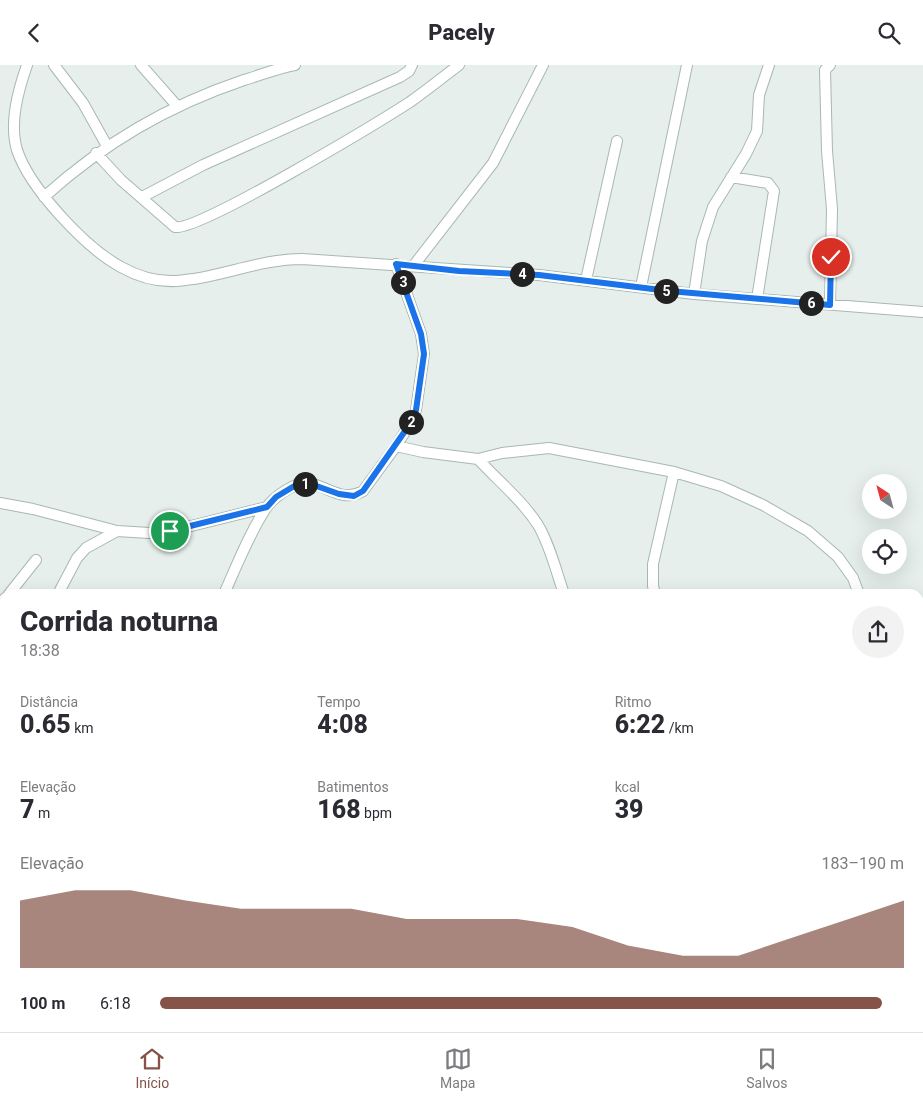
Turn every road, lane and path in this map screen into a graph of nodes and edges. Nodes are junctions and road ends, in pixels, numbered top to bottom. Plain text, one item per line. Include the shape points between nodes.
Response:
1 (27, 65) edge
2 (54, 65) edge
3 (295, 65) edge
4 (412, 65) edge
5 (459, 65) edge
6 (543, 65) edge
7 (686, 65) edge
8 (769, 65) edge
9 (830, 65) edge
10 (147, 67) edge
11 (266, 69) edge
12 (178, 107) junction
13 (617, 141) dead end
14 (107, 146) junction
15 (96, 153) junction
16 (731, 177) junction
17 (44, 197) junction
18 (142, 197) junction
19 (396, 264) junction
20 (414, 265) junction
21 (586, 280) junction
22 (641, 287) junction
23 (694, 294) junction
24 (757, 299) junction
25 (830, 305) junction
26 (923, 312) edge
27 (396, 446) junction
28 (478, 459) junction
29 (674, 472) junction
30 (0, 503) edge
31 (267, 507) junction
32 (117, 531) junction
33 (36, 560) dead end
34 (11, 589) edge
35 (61, 589) edge
36 (226, 589) edge
37 (562, 589) edge
38 (654, 589) edge
39 (857, 589) edge

1 - 17 street via 14,124 17,149 27,173
2 - 14 street via 83,103
3 - 11 street
4 - 18 street via 400,77 204,165
5 - 18 street via 411,101 345,142 268,186 197,221 175,227
6 - 20 street via 493,163
7 - 22 street
8 - 16 street via 759,95 758,131
9 - 25 street via 825,71 832,209
10 - 12 street
11 - 12 street
12 - 14 street
13 - 21 street
14 - 15 street
15 - 17 street
15 - 18 street
16 - 23 street via 713,207 702,241
16 - 24 street via 768,183 774,191
17 - 19 street via 100,252 143,277 175,281 282,259
19 - 20 street
19 - 27 street via 421,334 424,354 416,410
20 - 21 street
21 - 22 street
22 - 23 street
23 - 24 street
24 - 25 street
25 - 26 street
27 - 28 street
27 - 31 street via 363,491 354,496 308,483 296,485 276,497
28 - 29 street via 549,448
28 - 37 street via 538,525
29 - 38 street via 653,564
29 - 39 street via 729,490 808,531 838,557
30 - 32 street
31 - 32 street via 170,531
31 - 36 street
32 - 35 street via 86,548
33 - 34 street

